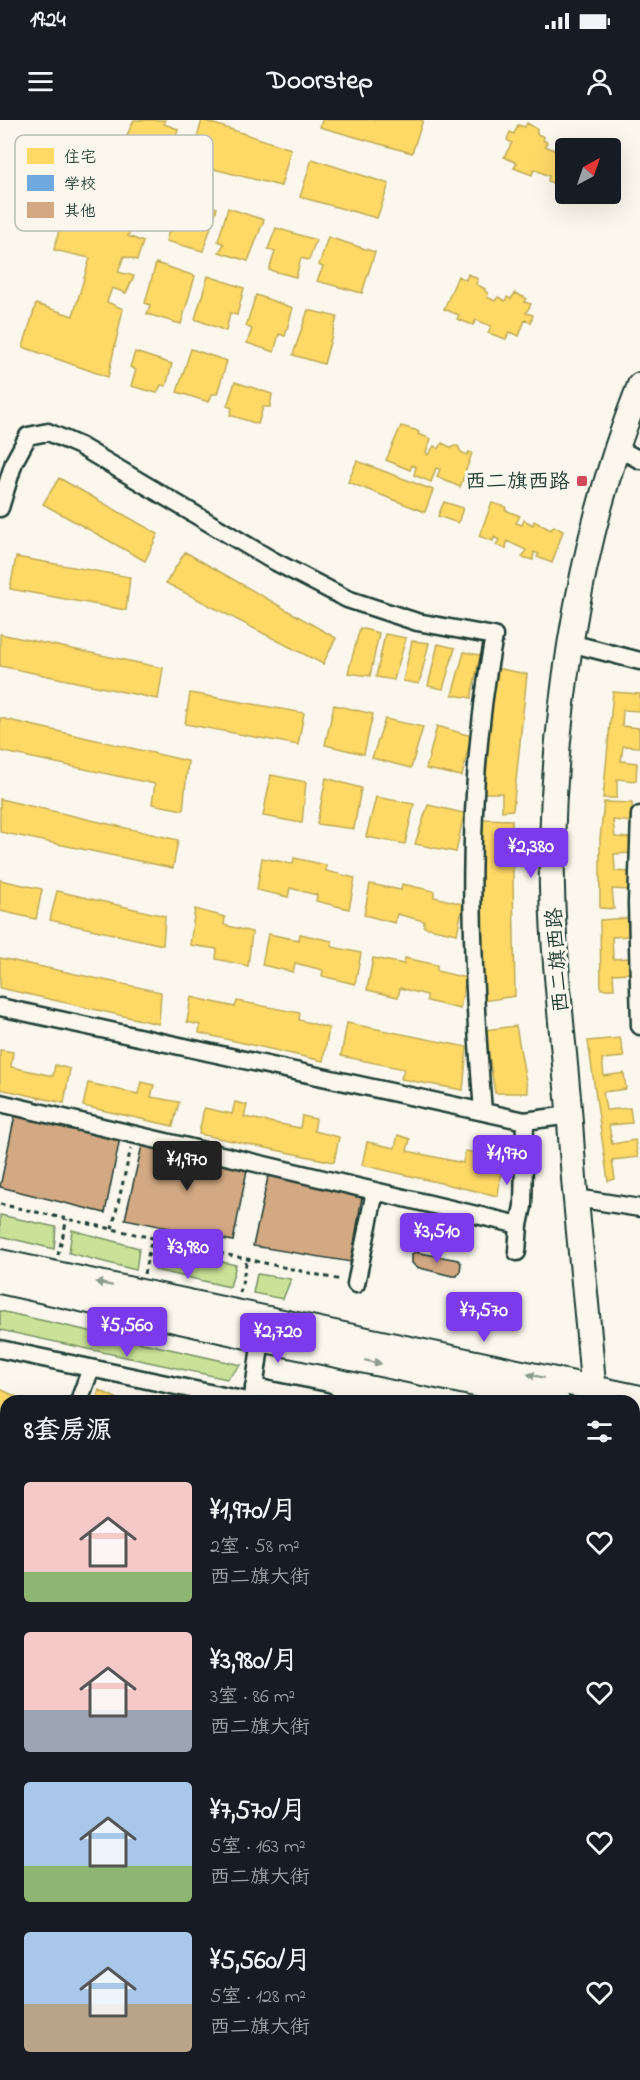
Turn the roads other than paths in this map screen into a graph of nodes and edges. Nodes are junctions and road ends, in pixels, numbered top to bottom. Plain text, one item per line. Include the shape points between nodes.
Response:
1 (640, 385) edge
2 (617, 448) junction
3 (640, 460) edge
4 (0, 508) edge
5 (570, 643) junction
6 (640, 661) edge
7 (640, 815) edge
8 (639, 847) edge
9 (639, 943) edge
10 (0, 1007) edge
11 (640, 1026) edge
12 (0, 1103) edge
13 (483, 1112) junction
14 (570, 1115) junction
15 (525, 1121) junction
16 (375, 1191) junction
17 (576, 1198) junction
18 (640, 1209) edge
19 (519, 1225) junction
20 (517, 1252) dead end
21 (3, 1275) edge
22 (356, 1284) road end
23 (261, 1339) junction
24 (0, 1350) edge
25 (91, 1368) junction
26 (594, 1394) edge
27 (81, 1395) edge
28 (245, 1395) edge
29 (251, 1395) edge
30 (528, 1395) edge

1 - 2 main road, 西二旗西路
2 - 3 street
2 - 5 main road, 西二旗西路 via 594,527
4 - 13 street via 14,462 28,436 48,432 80,446 270,559 347,599 417,622 494,636 482,712 472,883
5 - 6 street
5 - 14 main road, 西二旗西路 via 555,771 552,846 554,949
7 - 8 street
8 - 9 street
9 - 11 street
10 - 13 street
12 - 16 street
13 - 15 street
14 - 15 street
14 - 17 main road, 西二旗西路
15 - 19 street
16 - 19 street
16 - 22 street
17 - 18 street
17 - 26 main road, 西二旗西路
19 - 20 street
21 - 23 main road
26 -> 21 main road via 54,1273
23 - 29 street
23 -> 30 main road
24 - 25 street
25 - 27 street
25 - 28 street

